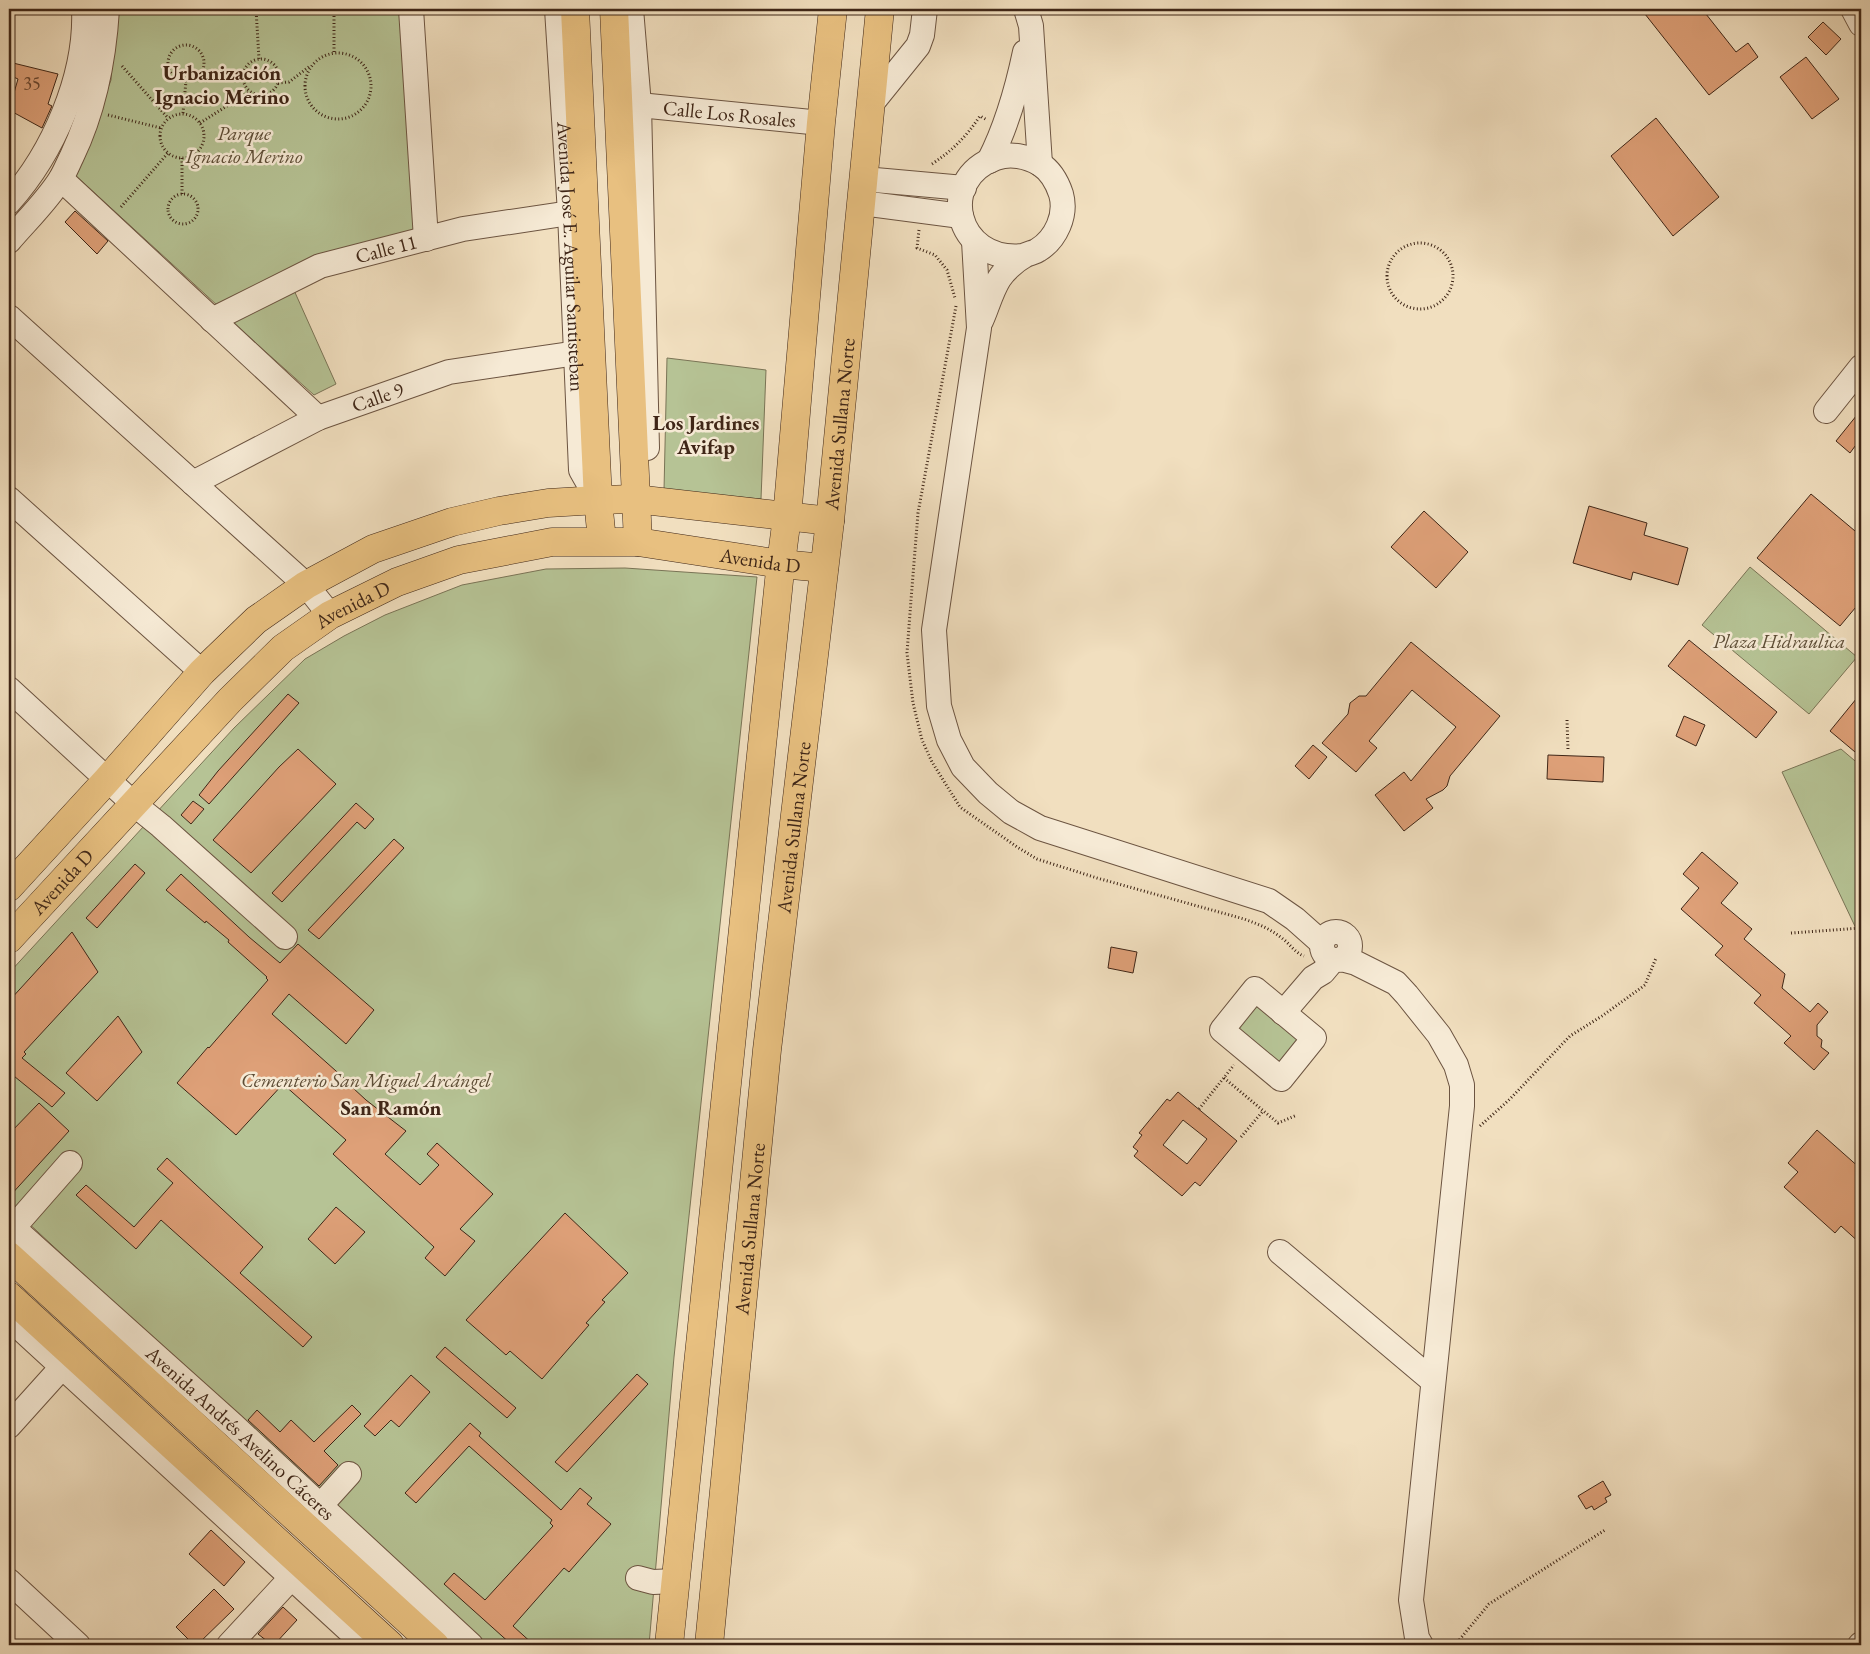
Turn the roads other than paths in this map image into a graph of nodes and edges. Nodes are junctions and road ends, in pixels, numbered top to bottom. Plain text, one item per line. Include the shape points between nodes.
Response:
1 (84, 9) edge
2 (107, 9) edge
3 (411, 9) edge
4 (558, 9) edge
5 (575, 9) edge
6 (614, 9) edge
7 (632, 9) edge
8 (833, 9) edge
9 (880, 9) edge
10 (925, 9) edge
11 (1853, 9) edge
12 (1029, 17) edge
13 (1861, 24) edge
14 (872, 103) junction
15 (639, 105) junction
16 (821, 123) junction
17 (989, 160) junction
18 (1040, 164) junction
19 (61, 179) junction
20 (964, 188) junction
21 (863, 191) junction
22 (9, 202) edge
23 (570, 213) junction
24 (961, 216) junction
25 (426, 239) junction
26 (9, 241) edge
27 (974, 241) junction
28 (1023, 256) junction
29 (9, 317) edge
30 (212, 320) junction
31 (979, 328) junction
32 (576, 353) junction
33 (1861, 367) edge
34 (1826, 411) dead end
35 (318, 418) junction
36 (193, 483) junction
37 (9, 499) edge
38 (598, 500) junction
39 (635, 500) junction
40 (787, 517) junction
41 (830, 521) junction
42 (602, 541) junction
43 (638, 542) junction
44 (780, 564) junction
45 (824, 568) junction
46 (306, 585) junction
47 (330, 615) junction
48 (202, 672) junction
49 (9, 689) edge
50 (107, 780) junction
51 (135, 805) junction
52 (9, 886) edge
53 (285, 937) dead end
54 (9, 939) edge
55 (1330, 953) junction
56 (1283, 1013) dead end
57 (70, 1163) dead end
58 (11, 1226) edge
59 (1280, 1252) dead end
60 (9, 1256) edge
61 (9, 1296) edge
62 (9, 1318) edge
63 (63, 1366) junction
64 (1433, 1381) junction
65 (9, 1426) edge
66 (349, 1474) dead end
67 (320, 1506) junction
68 (292, 1576) junction
69 (638, 1578) dead end
70 (9, 1582) edge
71 (676, 1582) junction
72 (78, 1645) edge
73 (229, 1645) edge
74 (365, 1645) edge
75 (390, 1645) edge
76 (434, 1645) edge
77 (471, 1645) edge
78 (669, 1645) edge
79 (709, 1645) edge
80 (1421, 1645) edge

1 - 22 street via 83,47 71,94 39,164
2 - 19 street via 102,60 93,101
3 - 25 street
4 - 23 street, Avenida José E. Aguilar Santisteban
5 - 38 main road, Avenida José E. Aguilar Santisteban
6 - 39 main road
7 - 15 street
8 - 16 main road, Avenida Sullana Norte
9 - 14 main road, Avenida Sullana Norte
10 - 14 street via 918,46
11 - 13 street
12 - 17 street via 1017,88 1002,134
12 - 18 street
14 - 21 main road, Avenida Sullana Norte
15 - 16 street, Calle Los Rosales
15 - 39 street via 647,470
16 - 40 main road, Avenida Sullana Norte
17 - 18 street via 1015,155
17 - 20 street via 974,172
18 - 28 street via 1058,185 1062,213 1050,241
19 - 26 street
19 - 30 street
20 - 21 street
20 - 24 street
21 - 24 street
21 - 41 main road, Avenida Sullana Norte
23 - 25 street, Calle 11 via 462,229
23 - 32 street, Avenida José E. Aguilar Santisteban
24 - 27 street
25 - 30 street, Calle 11 via 320,266
27 - 28 street via 997,255
27 - 31 street
28 - 31 street via 999,279
29 - 36 street
30 - 35 street
31 - 55 street via 934,630 939,706 959,761 988,793 1011,812 1040,828 1269,901 1295,919 1322,929
32 - 35 street, Calle 9 via 449,372
32 - 38 street, Avenida José E. Aguilar Santisteban via 581,470
33 - 34 street
35 - 36 street, Calle 9
36 - 46 street
37 - 48 street
38 - 39 main road, Avenida D
38 - 42 main road, Avenida José E. Aguilar Santisteban
38 - 46 main road, Avenida D via 499,511 452,522 373,549
39 - 40 main road, Avenida D
39 - 43 main road
40 - 41 main road, Avenida D
40 - 44 main road, Avenida Sullana Norte
41 - 45 main road, Avenida Sullana Norte
42 - 43 main road, Avenida D
42 - 47 main road, Avenida D via 552,542 458,560 397,582
43 - 44 main road, Avenida D
44 - 45 main road, Avenida D
44 - 71 main road, Avenida Sullana Norte
45 - 79 main road, Avenida Sullana Norte via 767,1050
46 - 47 street
46 - 48 main road, Avenida D via 256,620
47 - 51 main road, Avenida D via 283,648 230,700
48 - 50 main road, Avenida D
49 - 50 street
50 - 51 street
50 - 52 main road, Avenida D
51 - 53 street
51 - 54 main road, Avenida D
55 - 56 street
55 - 64 street via 1396,983 1439,1035 1456,1065 1462,1085
57 - 58 street
58 - 67 street, Avenida Andrés Avelino Cáceres
59 - 64 street
60 - 76 main road, Avenida Andrés Avelino Cáceres
61 - 75 main road
62 - 63 street
63 - 65 street
63 - 68 street
64 - 80 street via 1411,1600
66 - 67 street
67 - 77 street, Avenida Andrés Avelino Cáceres
68 - 73 street
68 - 74 street
69 - 71 street
70 - 72 street
71 - 78 main road, Avenida Sullana Norte

